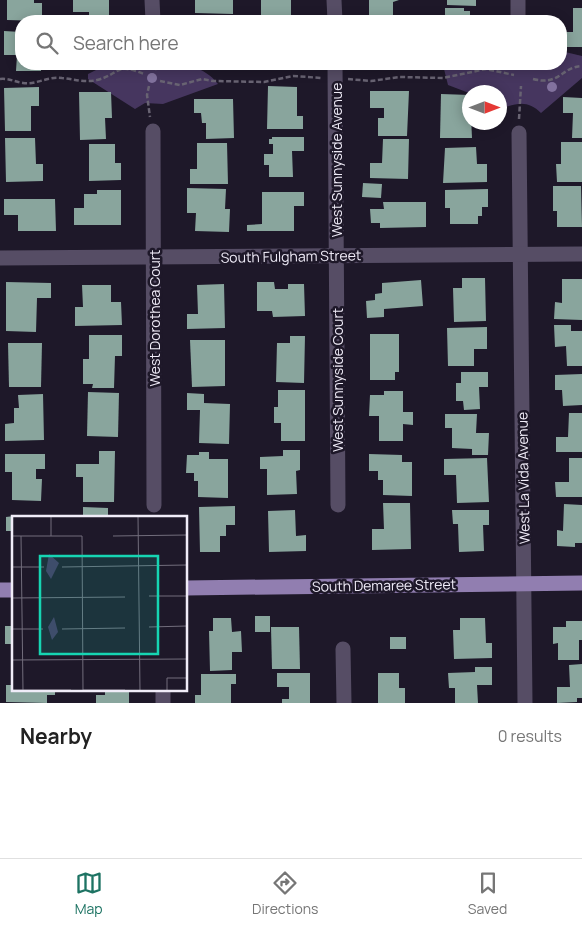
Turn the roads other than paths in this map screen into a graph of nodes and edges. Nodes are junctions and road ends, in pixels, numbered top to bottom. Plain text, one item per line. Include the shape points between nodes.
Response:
1 (152, 0) edge
2 (334, 0) edge
3 (518, 0) edge
4 (153, 15) edge
5 (335, 15) edge
6 (518, 15) edge
7 (335, 71) edge
8 (153, 131) road end
9 (519, 133) road end
10 (520, 254) junction
11 (582, 254) edge
12 (336, 256) junction
13 (154, 257) junction
14 (0, 258) edge
15 (154, 505) dead end
16 (338, 505) dead end
17 (582, 583) edge
18 (524, 584) junction
19 (188, 588) edge
20 (343, 649) dead end
21 (163, 690) edge
22 (163, 703) edge
23 (344, 703) edge
24 (525, 703) edge

1 - 4 street
2 - 5 street
3 - 6 street
7 - 12 street, West Sunnyside Avenue
8 - 13 street, West Dorothea Court
9 - 10 street, West La Vida Avenue
10 - 11 street, South Fulgham Street
10 - 12 street, South Fulgham Street
10 - 18 street, West La Vida Avenue
12 - 13 street, South Fulgham Street
12 - 16 street, West Sunnyside Court
13 - 14 street, South Fulgham Street
13 - 15 street, West Dorothea Court
17 - 18 main road, South Demaree Street
18 - 19 main road, South Demaree Street
18 - 24 street, West La Vida Avenue
20 - 23 street
21 - 22 street

